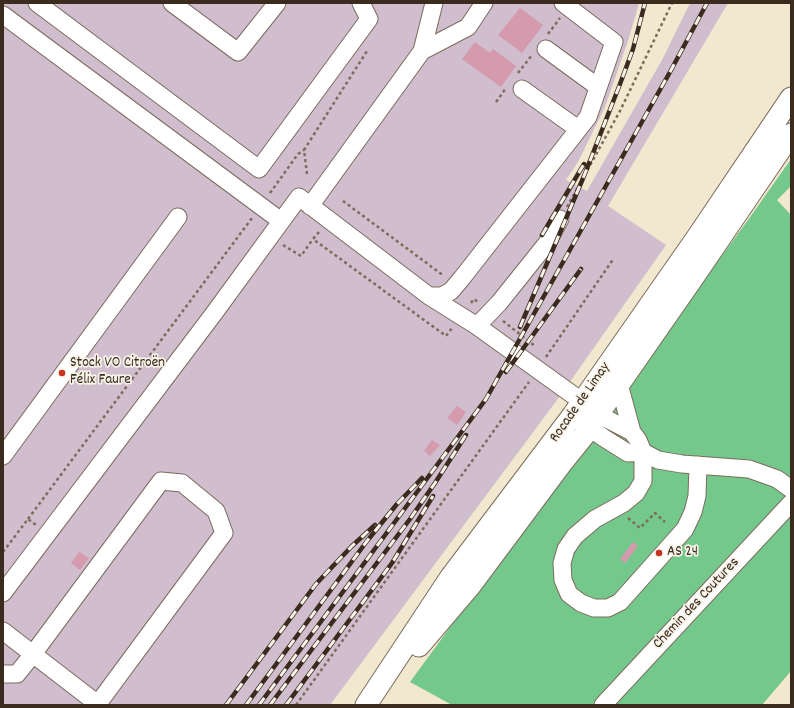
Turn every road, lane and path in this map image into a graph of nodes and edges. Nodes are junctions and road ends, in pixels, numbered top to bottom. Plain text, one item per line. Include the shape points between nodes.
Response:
1 (37, 3) edge
2 (172, 3) edge
3 (277, 3) edge
4 (361, 3) edge
5 (434, 3) edge
6 (484, 3) edge
7 (563, 3) edge
8 (672, 3) edge
9 (3, 15) edge
10 (368, 49) dead end
11 (546, 49) dead end
12 (422, 51) junction
13 (598, 87) junction
14 (522, 89) dead end
15 (791, 98) edge
16 (578, 129) junction
17 (791, 134) edge
18 (304, 150) junction
19 (307, 174) dead end
20 (343, 201) dead end
21 (310, 206) junction
22 (261, 207) junction
23 (178, 217) dead end
24 (560, 219) joint
25 (281, 221) junction
26 (319, 232) dead end
27 (270, 237) junction
28 (313, 239) junction
29 (614, 258) dead end
30 (456, 285) junction
31 (429, 296) junction
32 (456, 323) dead end
33 (476, 326) junction
34 (538, 370) junction
35 (619, 384) junction
36 (577, 408) junction
37 (595, 420) junction
38 (632, 432) junction
39 (643, 452) junction
40 (3, 456) edge
41 (698, 465) junction
42 (791, 489) edge
43 (791, 503) edge
44 (623, 514) dead end
45 (28, 519) junction
46 (665, 522) dead end
47 (48, 533) junction
48 (3, 552) edge
49 (3, 593) edge
50 (3, 631) edge
51 (33, 654) junction
52 (3, 674) edge
53 (98, 705) edge
54 (296, 705) edge
55 (366, 705) edge
56 (370, 705) edge
57 (603, 705) edge

1 - 4 street via 259,169 369,19
2 - 3 street via 238,52
5 - 12 street
6 - 12 street via 468,27
7 - 13 street via 614,42
8 - 24 path via 620,111
9 - 22 street
10 - 18 path
11 - 13 street
12 - 21 street
13 - 16 street via 588,117
14 - 16 street
15 - 36 main road, Rocade de Limay
16 - 30 street
17 - 35 main road, Rocade de Limay
18 - 19 path
18 - 22 path via 298,154
20 - 30 path
21 - 25 street via 298,198
21 - 31 street
22 - 25 street
22 - 45 path
23 - 40 street
24 - 33 street via 547,243 499,303
25 - 27 street
26 - 28 path
27 - 28 path via 301,256
27 - 47 street
28 - 32 path via 446,336
29 - 34 path
30 - 31 street via 442,296
31 - 33 street
33 - 34 street
34 - 36 street
34 - 54 path
35 - 37 main road, Rocade de Limay
35 - 38 street
36 - 37 street
36 - 55 main road, Rocade de Limay via 450,578
37 - 38 street via 606,418
37 - 39 street via 604,438 628,453
37 - 56 main road, Rocade de Limay via 470,586
38 - 39 street
39 - 41 street via 658,460
39 - 41 street via 643,481 636,493 624,503 595,519 575,536 566,549 562,563 563,580 569,594 594,608 608,608 620,602 685,529 697,496
41 - 42 street via 749,469 777,479
43 - 57 street, Chemin des Coutures
44 - 46 path via 640,528 654,513
45 - 47 path
45 - 48 path
47 - 49 street
50 - 51 street
51 - 52 street via 17,674
51 - 53 street
51 - 53 street via 161,482 182,483 216,511 224,533

